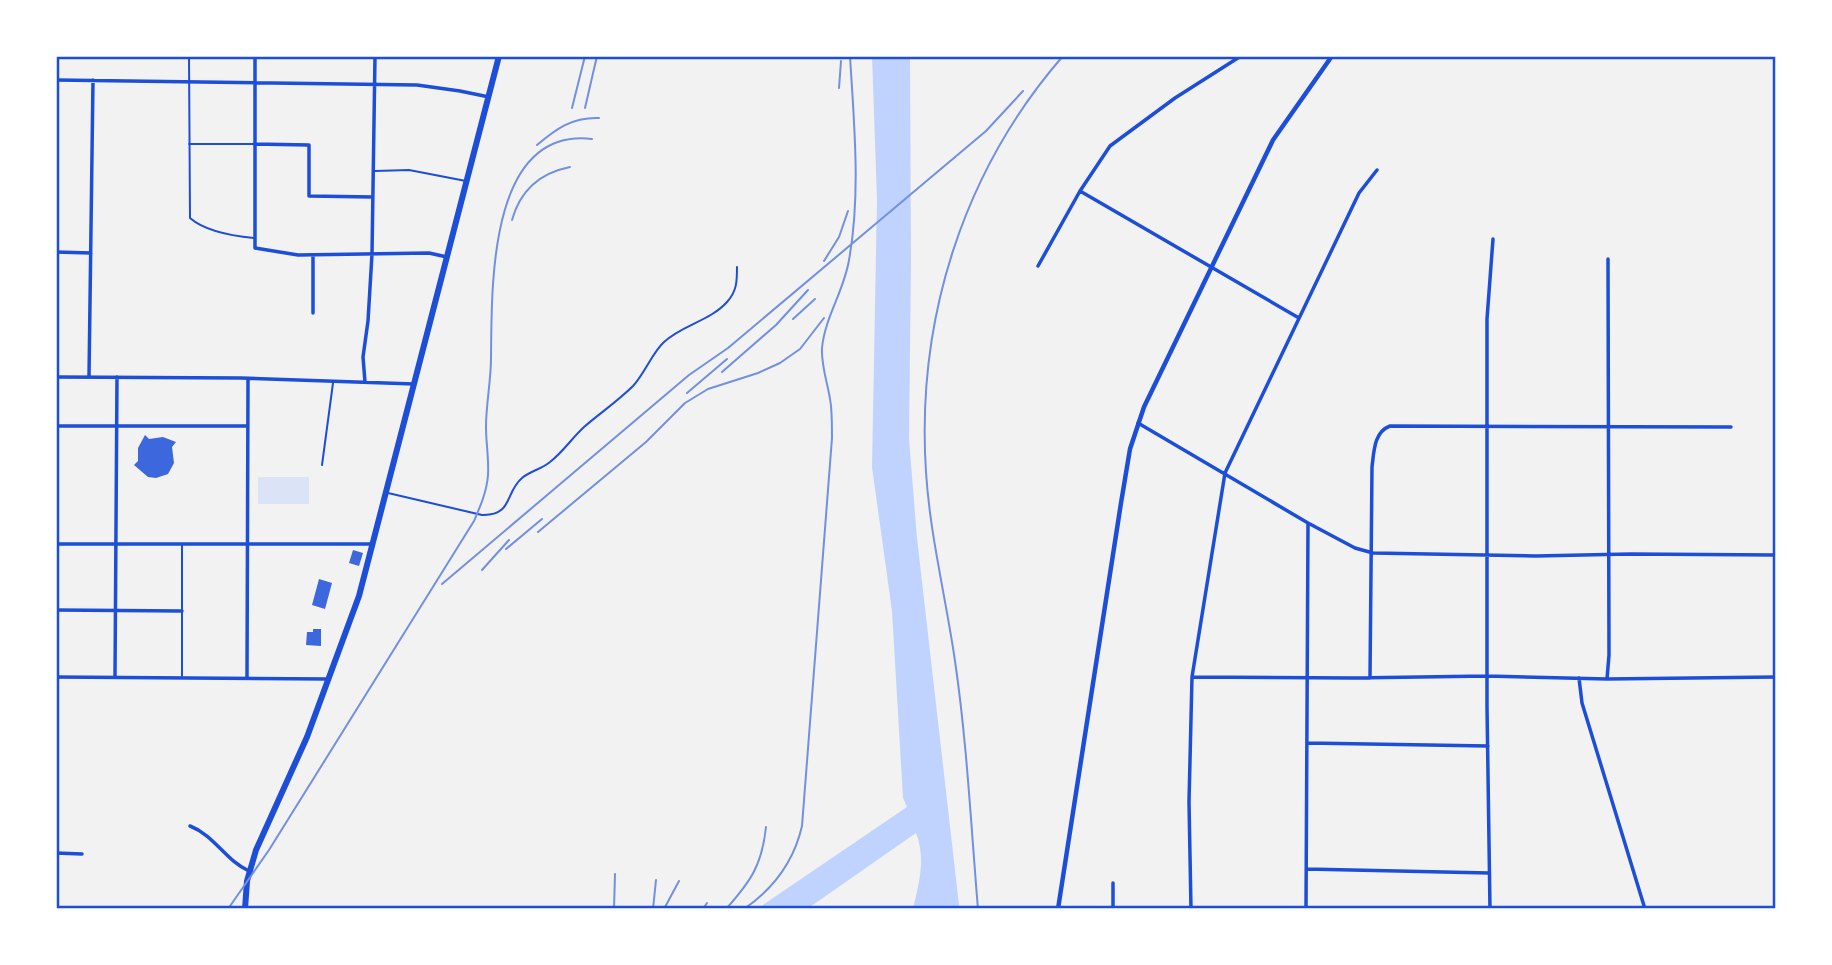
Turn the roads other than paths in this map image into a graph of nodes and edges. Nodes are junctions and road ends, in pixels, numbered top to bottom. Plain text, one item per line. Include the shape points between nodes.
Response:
1 (189, 56) edge
2 (255, 56) edge
3 (375, 56) edge
4 (499, 56) edge
5 (1241, 56) edge
6 (1332, 56) edge
7 (56, 80) edge
8 (93, 80) junction
9 (190, 82) junction
10 (255, 83) junction
11 (374, 85) junction
12 (489, 97) junction
13 (189, 144) junction
14 (254, 144) junction
15 (1377, 170) dead end
16 (374, 171) junction
17 (467, 181) junction
18 (1080, 191) junction
19 (373, 197) junction
20 (255, 238) junction
21 (1493, 239) dead end
22 (56, 252) edge
23 (91, 253) junction
24 (372, 254) junction
25 (313, 255) junction
26 (447, 257) junction
27 (1608, 259) dead end
28 (1038, 266) dead end
29 (737, 267) dead end
30 (1212, 268) junction
31 (313, 313) dead end
32 (1299, 318) junction
33 (56, 377) edge
34 (89, 377) junction
35 (117, 377) junction
36 (248, 380) junction
37 (333, 382) junction
38 (365, 383) junction
39 (414, 384) junction
40 (1138, 423) junction
41 (56, 426) edge
42 (116, 426) junction
43 (248, 426) junction
44 (1488, 426) junction
45 (1607, 427) junction
46 (1731, 427) dead end
47 (322, 465) dead end
48 (1225, 473) junction
49 (386, 492) junction
50 (1308, 523) junction
51 (56, 544) edge
52 (116, 544) junction
53 (182, 544) junction
54 (247, 544) junction
55 (373, 544) junction
56 (1373, 553) junction
57 (1487, 555) junction
58 (1608, 555) junction
59 (1776, 555) edge
60 (56, 610) edge
61 (115, 611) junction
62 (182, 611) junction
63 (1487, 676) junction
64 (56, 677) edge
65 (115, 677) junction
66 (182, 677) junction
67 (1192, 677) junction
68 (1309, 677) junction
69 (1776, 677) edge
70 (247, 678) junction
71 (1370, 678) junction
72 (1579, 678) junction
73 (329, 679) junction
74 (1607, 679) junction
75 (1307, 743) junction
76 (1488, 746) junction
77 (190, 826) dead end
78 (56, 853) edge
79 (82, 854) dead end
80 (1306, 869) junction
81 (250, 871) junction
82 (1489, 873) junction
83 (1113, 883) dead end
84 (245, 909) edge
85 (1058, 909) edge
86 (1113, 909) edge
87 (1191, 909) edge
88 (1306, 909) edge
89 (1490, 909) edge
90 (1645, 909) edge

1 - 9 lane
2 - 10 street
3 - 11 street
4 - 12 main road
5 - 18 street via 1121,137 1101,157
6 - 30 street via 1273,141
7 - 8 street
8 - 9 street
8 - 23 street
9 - 10 street
9 - 13 lane
10 - 11 street
10 - 14 street
11 - 12 street via 433,87
11 - 16 street
12 - 17 main road
13 - 14 lane
13 - 20 lane via 190,218 222,233
14 - 19 street via 309,145 309,197
14 - 20 street
15 - 32 street via 1359,194
16 - 17 lane via 409,170
16 - 19 street
17 - 26 main road
18 - 28 street
18 - 30 street
19 - 24 street
20 - 25 street via 255,248
21 - 44 street via 1487,319
22 - 23 street
23 - 34 street
24 - 25 street
24 - 26 street
24 - 38 street
25 - 31 street
26 - 39 main road
27 - 45 street
29 - 49 lane via 734,294 725,304 674,333 634,385 547,465 521,479 506,506 495,514 482,515
30 - 32 street
30 - 40 street
32 - 48 street
33 - 34 street
34 - 35 street
35 - 36 street
35 - 42 street
36 - 37 street
36 - 43 street
37 - 38 street
37 - 47 lane
38 - 39 street
39 - 49 main road
40 - 48 street
40 - 85 street via 1121,503
41 - 42 street
42 - 43 street
42 - 52 street
43 - 54 street
44 - 45 street
44 - 56 street via 1390,426 1382,430 1373,467
44 - 57 street
45 - 46 street
45 - 58 street
48 - 50 street
48 - 67 street
49 - 55 main road
50 - 56 street
50 - 68 street
51 - 52 street
52 - 53 street
52 - 61 street
53 - 54 street
53 - 62 lane
54 - 55 street
54 - 70 street
55 - 73 main road via 354,614
56 - 57 street
56 - 71 street
57 - 58 street
57 - 63 street
58 - 59 street
58 - 74 street
60 - 61 street
61 - 62 street
61 - 65 street
62 - 66 lane
63 - 71 street
63 - 72 street
63 - 76 street
64 - 65 street
65 - 66 street
66 - 70 street
67 - 68 street
67 - 87 street
68 - 71 street
68 - 75 street
69 - 74 street
70 - 73 street
72 - 74 street
72 - 90 street via 1582,703
73 - 81 main road
75 - 76 street
75 - 80 street
76 - 82 street
77 - 81 street
78 - 79 street
80 - 82 street
80 - 88 street
81 - 84 main road
82 - 89 street
83 - 86 street

